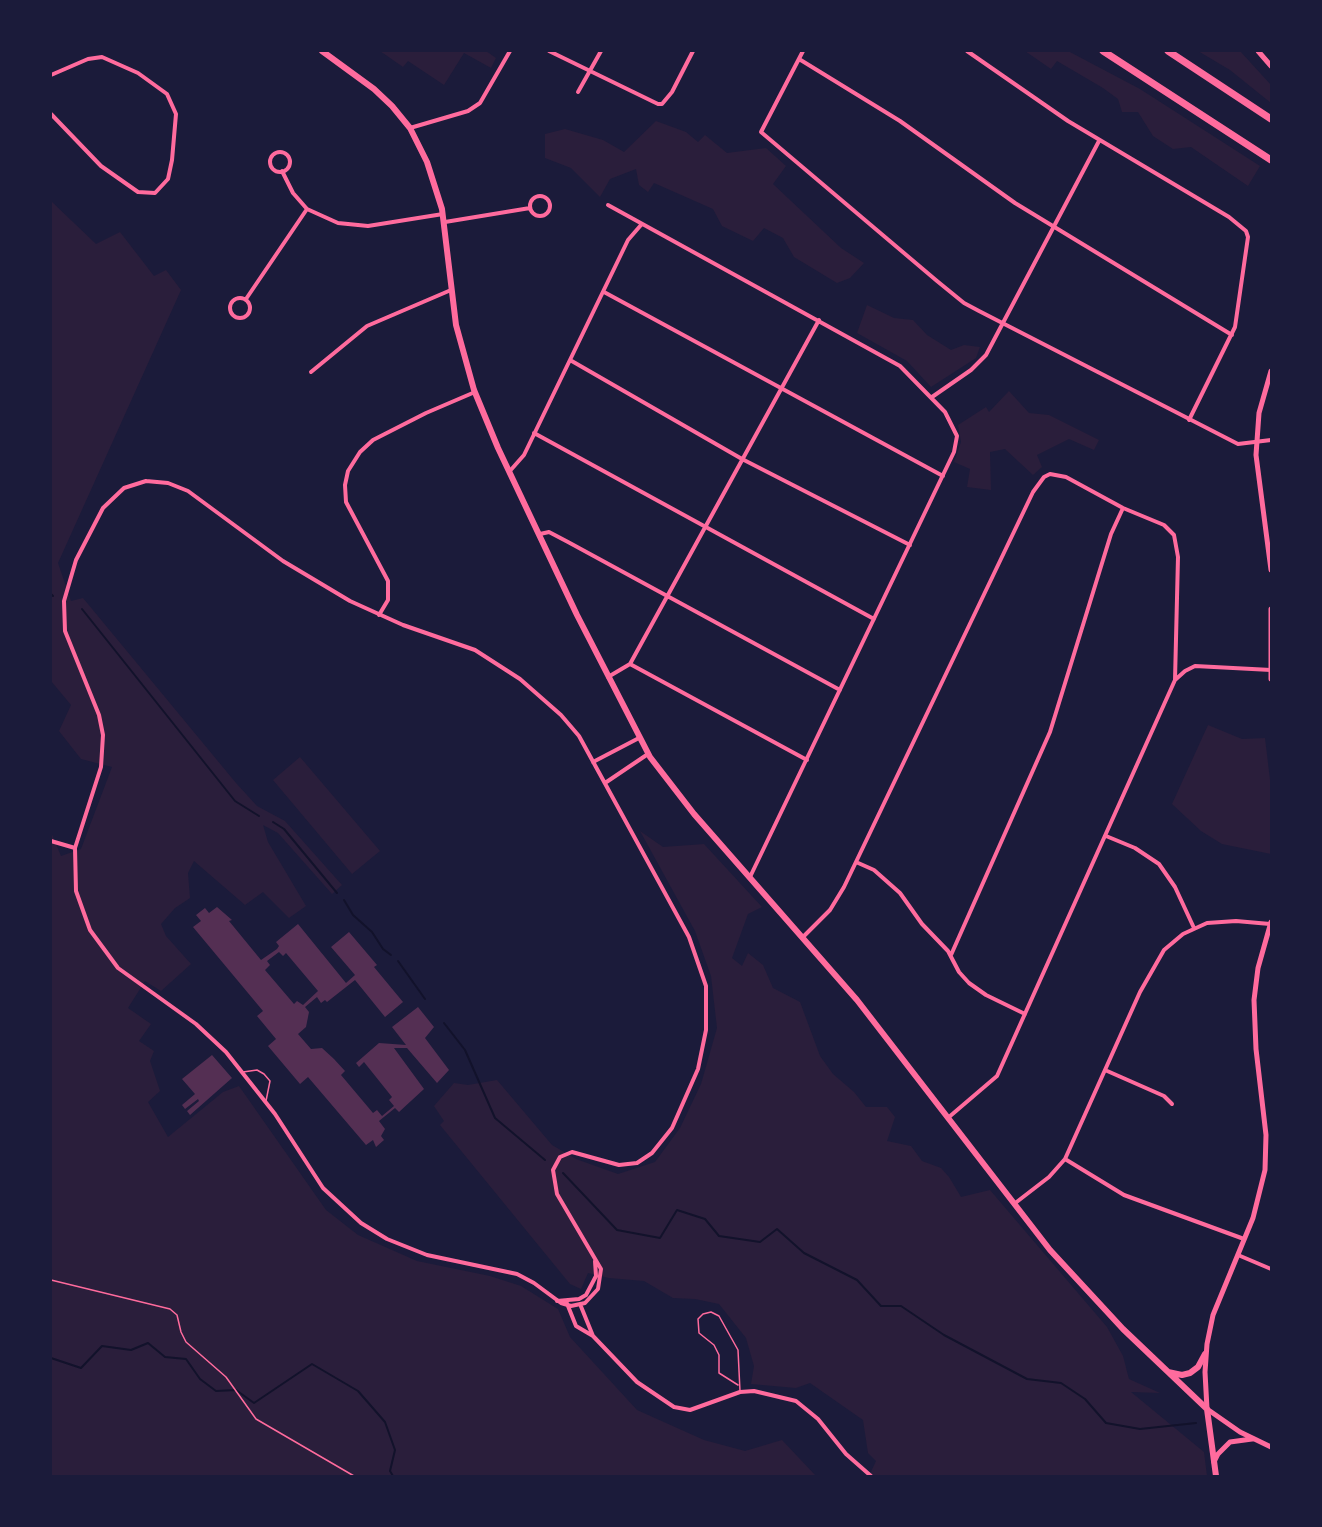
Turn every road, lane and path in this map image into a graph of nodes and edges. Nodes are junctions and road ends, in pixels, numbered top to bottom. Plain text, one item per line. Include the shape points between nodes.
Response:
1 (322, 51) edge
2 (510, 51) edge
3 (549, 51) edge
4 (601, 51) edge
5 (693, 51) edge
6 (803, 51) edge
7 (967, 51) edge
8 (1103, 51) edge
9 (1168, 51) edge
10 (1258, 51) edge
11 (799, 59) junction
12 (1271, 66) edge
13 (590, 71) junction
14 (51, 75) edge
15 (578, 92) dead end
16 (51, 114) edge
17 (1271, 119) edge
18 (410, 128) junction
19 (1099, 141) junction
20 (1271, 160) edge
21 (282, 171) junction
22 (608, 205) dead end
23 (530, 208) junction
24 (307, 209) junction
25 (443, 214) junction
26 (445, 222) junction
27 (642, 224) junction
28 (1054, 226) junction
29 (452, 290) junction
30 (604, 292) junction
31 (246, 300) junction
32 (819, 320) junction
33 (1003, 323) junction
34 (1232, 335) junction
35 (570, 360) junction
36 (1271, 371) edge
37 (311, 372) dead end
38 (781, 388) junction
39 (475, 392) junction
40 (932, 398) junction
41 (1189, 420) junction
42 (534, 433) junction
43 (1256, 440) junction
44 (1271, 440) edge
45 (742, 459) junction
46 (509, 472) junction
47 (943, 476) junction
48 (1123, 508) junction
49 (706, 526) junction
50 (539, 535) junction
51 (910, 545) junction
52 (1271, 570) edge
53 (669, 596) junction
54 (1271, 609) edge
55 (379, 615) junction
56 (874, 619) junction
57 (630, 664) junction
58 (1271, 670) edge
59 (608, 677) junction
60 (1271, 679) edge
61 (1175, 680) junction
62 (840, 690) junction
63 (639, 738) junction
64 (648, 754) junction
65 (807, 760) junction
66 (593, 762) junction
67 (605, 783) junction
68 (1106, 836) junction
69 (51, 841) edge
70 (75, 848) junction
71 (856, 862) junction
72 (750, 877) junction
73 (1271, 923) edge
74 (1194, 928) junction
75 (804, 936) junction
76 (951, 955) junction
77 (1025, 1014) junction
78 (1105, 1070) junction
79 (242, 1072) junction
80 (266, 1102) junction
81 (1172, 1104) dead end
82 (949, 1117) junction
83 (1268, 1118) edge
84 (1065, 1159) junction
85 (1014, 1204) junction
86 (1244, 1239) junction
87 (1237, 1255) junction
88 (594, 1257) junction
89 (1271, 1269) edge
90 (51, 1280) edge
91 (579, 1299) junction
92 (566, 1303) junction
93 (581, 1305) junction
94 (593, 1336) junction
95 (1205, 1354) junction
96 (1168, 1372) junction
97 (738, 1385) junction
98 (740, 1392) junction
99 (1208, 1409) junction
100 (1253, 1439) junction
101 (1271, 1447) edge
102 (1214, 1462) junction
103 (354, 1476) edge
104 (871, 1476) edge
105 (1216, 1476) edge

1 - 18 main road via 374,89
2 - 18 street via 480,103 468,111
3 - 13 street
4 - 13 street
5 - 13 street via 662,104 651,103
6 - 11 street
7 - 19 street
8 - 20 highway
9 - 17 highway
10 - 12 main road
11 - 28 street via 900,121
11 - 33 street via 761,132 964,303
13 - 15 street
14 - 16 street via 102,57 138,74 167,94 176,114 168,179 155,192 138,192 101,166
18 - 25 main road via 435,179
19 - 28 street
19 - 34 street via 1246,230
21 - 21 street via 290,160 284,152 277,152 271,156 270,165
21 - 24 street
22 - 27 street
23 - 23 street via 538,196 546,197 550,204 542,215
23 - 26 street
24 - 25 street via 338,224 360,227
24 - 31 street
25 - 26 main road
26 - 29 main road
27 - 30 street via 632,234
27 - 32 street
28 - 33 street
28 - 34 street
29 - 37 street via 367,326
29 - 39 main road via 459,341
30 - 35 street
30 - 38 street
31 - 31 street via 237,298 231,302 230,311 242,317 248,313
32 - 38 street
32 - 40 street via 900,366
33 - 40 street via 980,362
33 - 41 street
34 - 41 street
35 - 42 street
35 - 45 street
36 - 43 main road via 1261,402
38 - 45 street
38 - 47 street
39 - 46 main road
39 - 55 street via 373,440 348,471 346,502 388,581 388,600
40 - 47 street via 951,422 957,440
41 - 43 street via 1238,444
42 - 46 street via 524,455
42 - 49 street
43 - 44 street
43 - 52 main road via 1257,475
45 - 49 street
45 - 51 street
46 - 50 main road
47 - 51 street
48 - 61 street via 1164,525 1175,538
48 - 71 street via 1066,477 1050,474 1039,480
48 - 76 street via 1111,534 1050,732
49 - 53 street
49 - 56 street
50 - 53 street via 549,532
50 - 59 main road
51 - 56 street
53 - 57 street
53 - 62 street
54 - 58 main road
55 - 66 street via 475,650 504,667 569,723
55 - 70 street via 300,573 179,487 146,481 118,492 89,529 71,571 64,601 65,631 99,715 103,742 101,767
56 - 62 street
57 - 59 street
57 - 65 street
58 - 60 main road
58 - 61 street via 1196,666
59 - 63 main road
61 - 68 street
62 - 65 street
63 - 64 main road
63 - 66 street
64 - 67 street
64 - 72 main road
65 - 72 street
66 - 67 street
67 - 88 street via 696,951 706,986 707,1008 703,1051 694,1078 672,1128 656,1149 643,1161 625,1166 572,1152 563,1155 554,1167 557,1194
68 - 74 street via 1159,864 1175,887
68 - 77 street
69 - 70 street
70 - 79 street via 78,897 86,923 102,950 132,980 210,1035
71 - 75 street via 834,904
71 - 76 street via 874,870 900,893
72 - 75 main road
73 - 74 street via 1217,921
73 - 83 main road via 1254,1000 1256,1049
74 - 78 street via 1169,945 1152,967
75 - 82 main road
76 - 77 street via 971,985
77 - 82 street via 997,1076
78 - 81 street via 1164,1096
78 - 84 street
79 - 80 street
79 - 80 lane via 257,1070 270,1081
80 - 92 street via 323,1188 361,1223 420,1252 517,1274 556,1301
82 - 85 main road
83 - 86 main road via 1263,1181
84 - 85 street via 1049,1178
84 - 86 street via 1114,1191
85 - 96 main road via 1074,1277
86 - 87 main road
87 - 89 street
87 - 95 main road via 1216,1307
88 - 91 street via 593,1286
88 - 93 street via 601,1269 600,1285 593,1297
90 - 103 path via 170,1309 177,1315 186,1342 226,1377 256,1419
91 - 92 street
91 - 93 street
92 - 93 street
92 - 94 street via 576,1326
93 - 94 street
94 - 98 street via 637,1382 674,1407 690,1410
95 - 96 main road via 1190,1372
95 - 99 main road
96 - 99 main road
97 - 97 lane via 738,1350 719,1316 703,1314 698,1319 699,1333 714,1344 720,1355 719,1373
97 - 98 lane
98 - 104 street via 777,1396 805,1407
99 - 100 main road
99 - 102 main road
100 - 101 main road
100 - 102 main road via 1230,1443
102 - 105 main road

